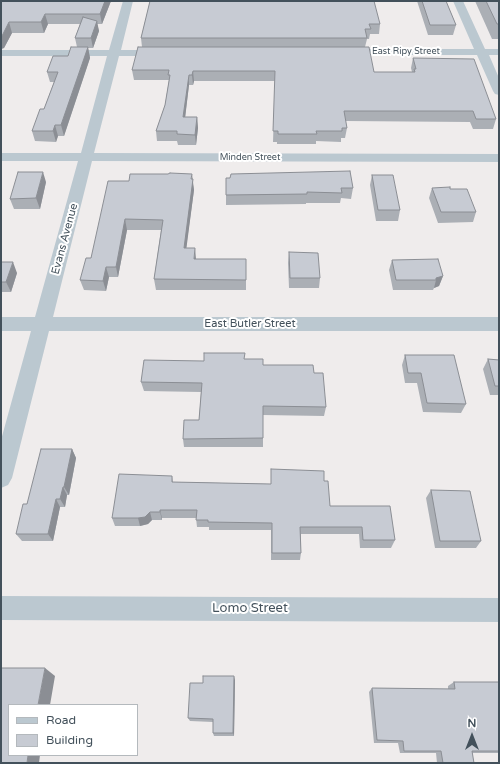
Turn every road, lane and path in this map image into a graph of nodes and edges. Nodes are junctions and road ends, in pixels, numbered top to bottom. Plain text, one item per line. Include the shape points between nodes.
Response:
1 (128, 1) edge
2 (458, 1) edge
3 (170, 52) edge
4 (330, 52) edge
5 (481, 52) junction
6 (499, 52) edge
7 (1, 53) edge
8 (114, 53) junction
9 (499, 91) edge
10 (1, 157) edge
11 (86, 157) junction
12 (499, 158) edge
13 (1, 324) edge
14 (42, 324) junction
15 (499, 324) edge
16 (1, 478) edge
17 (1, 608) edge
18 (499, 610) edge

1 - 8 street, Evans Avenue
2 - 5 street
3 - 8 street
4 - 5 street, East Ripy Street
5 - 6 street, East Ripy Street
5 - 9 street
7 - 8 street
8 - 11 street, Evans Avenue
10 - 11 street, Minden Street
11 - 12 street, Minden Street
11 - 14 street, Evans Avenue
13 - 14 street, East Butler Street
14 - 15 street, East Butler Street
14 - 16 street, Evans Avenue
17 - 18 street, Lomo Street

